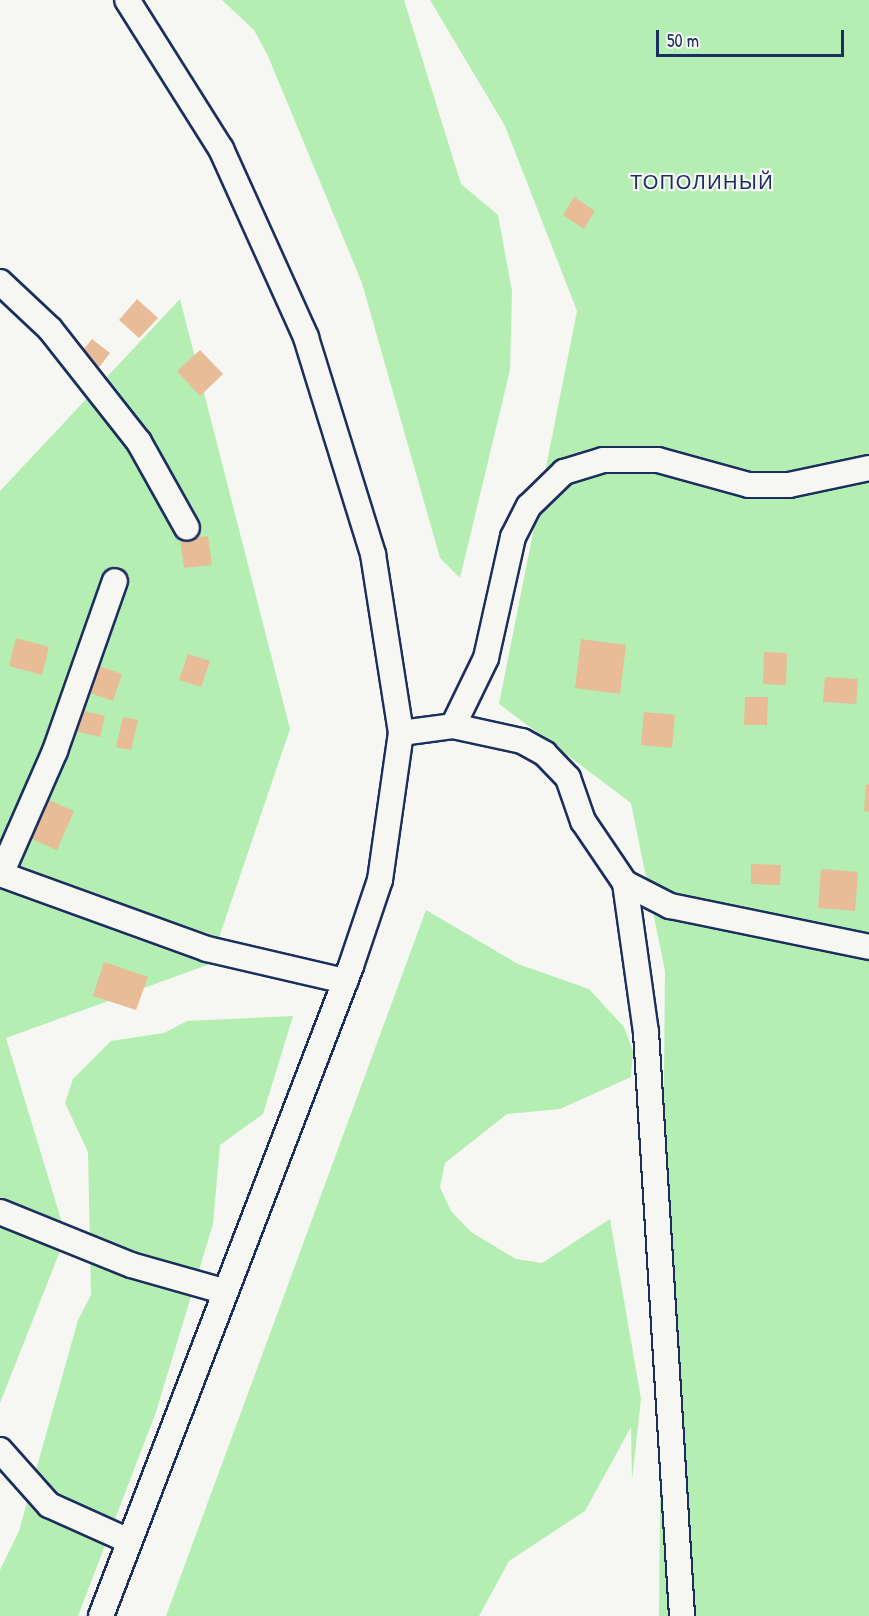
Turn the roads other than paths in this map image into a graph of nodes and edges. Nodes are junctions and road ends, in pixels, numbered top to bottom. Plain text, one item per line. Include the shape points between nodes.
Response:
1 (127, 0) edge
2 (0, 282) edge
3 (869, 468) edge
4 (187, 528) dead end
5 (115, 581) dead end
6 (453, 726) junction
7 (401, 733) junction
8 (1, 874) edge
9 (625, 883) junction
10 (869, 947) edge
11 (345, 981) junction
12 (0, 1212) edge
13 (223, 1291) junction
14 (0, 1450) edge
15 (129, 1541) junction
16 (100, 1616) edge
17 (682, 1616) edge

1 - 7 street via 220,149 306,336 373,554
2 - 4 street via 50,329 139,442
3 - 6 street via 789,485 750,486 658,460 603,460 564,472 529,506 513,537 486,658
5 - 8 street via 55,751
6 - 7 street
6 - 9 street via 522,741 545,754 568,778 583,821
7 - 11 street via 380,880
8 - 11 street via 207,949
9 - 10 street via 670,906 711,917
9 - 17 street via 646,1032
11 - 13 street
12 - 13 street via 131,1265
13 - 15 street
14 - 15 street via 49,1505
15 - 16 street

